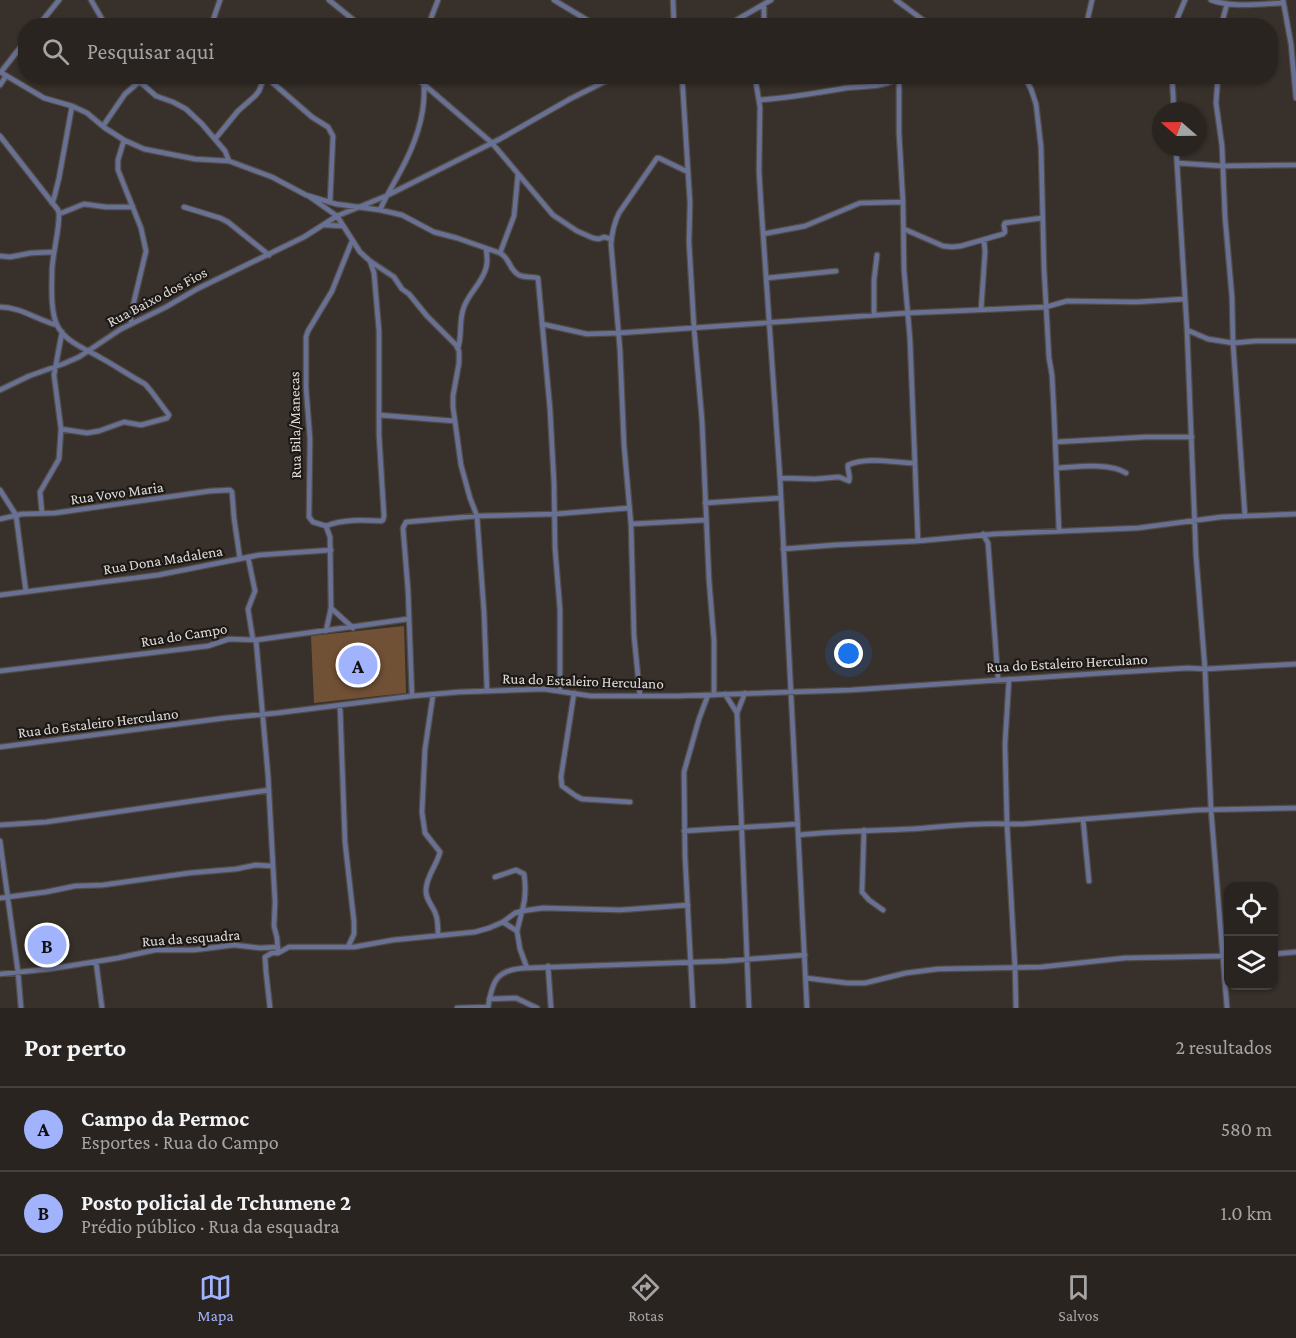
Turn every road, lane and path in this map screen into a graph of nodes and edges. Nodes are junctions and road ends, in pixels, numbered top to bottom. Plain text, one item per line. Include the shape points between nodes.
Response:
1 (59, 0) edge
2 (91, 0) edge
3 (220, 0) edge
4 (438, 0) edge
5 (554, 0) edge
6 (673, 0) edge
7 (771, 0) edge
8 (896, 0) edge
9 (1092, 0) edge
10 (1185, 0) edge
11 (1211, 0) edge
12 (332, 1) edge
13 (1283, 2) edge
14 (764, 4) junction
15 (1227, 4) junction
16 (44, 18) edge
17 (101, 18) edge
18 (214, 18) edge
19 (352, 18) edge
20 (431, 18) edge
21 (584, 18) edge
22 (674, 18) edge
23 (740, 18) edge
24 (764, 18) edge
25 (921, 18) edge
26 (1088, 18) edge
27 (1177, 18) edge
28 (1223, 18) edge
29 (18, 51) edge
30 (2, 73) edge
31 (18, 83) edge
32 (20, 84) edge
33 (136, 84) edge
34 (147, 84) edge
35 (262, 84) edge
36 (273, 84) edge
37 (600, 84) edge
38 (682, 84) edge
39 (757, 84) edge
40 (887, 84) edge
41 (900, 84) edge
42 (1028, 84) edge
43 (1172, 84) edge
44 (1217, 84) edge
45 (0, 85) edge
46 (424, 86) joint
47 (1296, 99) edge
48 (759, 100) junction
49 (1173, 102) edge
50 (72, 106) junction
51 (103, 126) junction
52 (0, 136) edge
53 (215, 139) junction
54 (124, 140) junction
55 (492, 143) junction
56 (1177, 156) edge
57 (229, 161) junction
58 (1177, 163) junction
59 (1296, 165) edge
60 (1223, 166) junction
61 (688, 172) junction
62 (518, 174) junction
63 (306, 195) junction
64 (386, 196) junction
65 (330, 202) junction
66 (903, 202) junction
67 (52, 203) junction
68 (133, 207) junction
69 (184, 207) dead end
70 (360, 207) junction
71 (380, 210) junction
72 (59, 214) junction
73 (337, 216) junction
74 (1042, 218) junction
75 (325, 225) junction
76 (343, 226) junction
77 (904, 230) junction
78 (763, 234) junction
79 (611, 239) junction
80 (984, 240) junction
81 (352, 241) junction
82 (486, 249) junction
83 (54, 252) junction
84 (500, 254) junction
85 (269, 255) junction
86 (877, 255) dead end
87 (0, 256) edge
88 (370, 261) junction
89 (836, 271) dead end
90 (766, 278) junction
91 (1185, 299) junction
92 (0, 307) edge
93 (1046, 307) junction
94 (981, 309) junction
95 (907, 313) junction
96 (874, 315) junction
97 (131, 323) junction
98 (769, 323) junction
99 (542, 324) junction
100 (57, 325) junction
101 (694, 328) junction
102 (1187, 330) junction
103 (62, 332) junction
104 (619, 333) junction
105 (1296, 340) edge
106 (1233, 343) junction
107 (77, 345) junction
108 (458, 348) junction
109 (88, 350) junction
110 (79, 357) junction
111 (56, 367) junction
112 (0, 390) edge
113 (379, 415) junction
114 (454, 421) junction
115 (62, 429) junction
116 (1192, 437) junction
117 (1055, 442) junction
118 (914, 463) junction
119 (1056, 468) junction
120 (1126, 473) dead end
121 (780, 478) junction
122 (0, 490) edge
123 (780, 498) junction
124 (705, 503) junction
125 (629, 508) junction
126 (42, 513) junction
127 (555, 514) junction
128 (1296, 514) edge
129 (16, 515) junction
130 (477, 516) junction
131 (1245, 516) junction
132 (0, 519) edge
133 (706, 520) junction
134 (1195, 520) junction
135 (631, 524) junction
136 (326, 526) junction
137 (1059, 531) junction
138 (983, 534) junction
139 (994, 534) junction
140 (918, 541) junction
141 (988, 543) junction
142 (783, 549) junction
143 (331, 550) junction
144 (248, 557) junction
145 (240, 559) junction
146 (26, 592) junction
147 (0, 595) edge
148 (331, 608) junction
149 (408, 620) junction
150 (353, 628) junction
151 (326, 631) junction
152 (255, 640) junction
153 (1296, 664) edge
154 (1205, 669) junction
155 (0, 671) edge
156 (1009, 679) junction
157 (998, 680) junction
158 (486, 691) junction
159 (560, 691) junction
160 (574, 693) junction
161 (745, 693) junction
162 (791, 693) junction
163 (725, 694) junction
164 (433, 695) junction
165 (708, 695) junction
166 (714, 695) junction
167 (412, 696) junction
168 (640, 696) junction
169 (340, 705) junction
170 (737, 712) junction
171 (262, 714) junction
172 (0, 747) edge
173 (269, 790) junction
174 (630, 802) dead end
175 (1296, 808) edge
176 (1211, 810) junction
177 (1083, 819) junction
178 (798, 824) junction
179 (1007, 824) junction
180 (0, 825) edge
181 (741, 828) junction
182 (864, 830) junction
183 (684, 831) junction
184 (798, 835) junction
185 (0, 841) edge
186 (272, 866) junction
187 (495, 877) dead end
188 (1089, 881) dead end
189 (8, 897) junction
190 (0, 898) edge
191 (688, 905) junction
192 (883, 910) dead end
193 (522, 911) junction
194 (503, 922) junction
195 (517, 931) junction
196 (438, 935) junction
197 (1224, 937) edge
198 (278, 947) junction
199 (289, 947) junction
200 (348, 947) junction
201 (1296, 952) edge
202 (1278, 954) edge
203 (805, 955) junction
204 (1224, 956) edge
205 (748, 960) junction
206 (96, 962) junction
207 (691, 962) junction
208 (548, 966) junction
209 (1016, 967) junction
210 (527, 968) junction
211 (18, 972) junction
212 (0, 974) edge
213 (806, 978) junction
214 (1227, 990) edge
215 (489, 999) junction
216 (488, 1007) edge
217 (21, 1008) edge
218 (102, 1008) edge
219 (270, 1008) edge
220 (457, 1008) edge
221 (537, 1008) edge
222 (550, 1008) edge
223 (693, 1008) edge
224 (749, 1008) edge
225 (807, 1008) edge
226 (1016, 1008) edge
227 (1227, 1008) edge

1 - 16 street
2 - 17 street
3 - 18 street
4 - 20 street
5 - 21 street
6 - 22 street
7 - 14 street
8 - 25 street
9 - 26 street
10 - 27 street
11 - 15 street
12 - 19 street
13 - 15 street
13 - 47 street
14 - 23 street
14 - 24 street
15 - 28 street
29 - 30 street
30 - 31 street
30 - 45 street
32 - 50 street via 44,98
33 - 51 street
34 - 53 street via 156,96 186,109
35 - 53 street via 259,92
36 - 65 street via 333,136
37 - 55 street
38 - 61 street
39 - 48 street
40 - 48 street
41 - 66 street
42 - 74 street via 1038,119
43 - 49 street
44 - 60 street
46 - 55 street
46 - 64 street via 423,110 414,141
48 - 78 street
50 - 51 street
50 - 67 street
51 - 54 street
52 - 67 street
53 - 57 street
54 - 57 street via 144,149
54 - 68 street via 118,166
55 - 62 street
55 - 64 street
56 - 58 street
57 - 63 street
58 - 60 street
58 - 91 street
59 - 60 street
60 - 106 street
61 - 79 street via 657,158 619,213
61 - 101 street
62 - 79 street via 556,218 593,238
62 - 84 street via 514,216
63 - 65 street
63 - 73 street
64 - 70 street
64 - 71 street
65 - 70 street
66 - 77 street
66 - 78 street via 860,203 811,224
67 - 72 street
68 - 72 street via 82,204
68 - 97 street via 147,254
69 - 85 street via 228,222
70 - 71 street
70 - 73 street
71 - 82 street
72 - 83 street
73 - 75 street, Rua Baixo dos Fios
73 - 76 street
74 - 80 street via 1005,224 1004,233
74 - 93 street
75 - 76 street
75 - 85 street, Rua Baixo dos Fios
76 - 81 street
77 - 80 street via 943,246
77 - 95 street
78 - 90 street
79 - 104 street
80 - 94 street
81 - 88 street
81 - 136 street, Rua Bila/Manecas via 332,291 308,331 305,346 309,517
82 - 84 street
82 - 108 street via 484,272 462,311
83 - 87 street
83 - 100 street via 52,295
84 - 99 street via 514,272 538,279
85 - 97 street, Rua Baixo dos Fios
86 - 96 street
88 - 108 street via 394,278
88 - 113 street via 379,331
89 - 90 street
90 - 98 street
91 - 93 street via 1067,301
91 - 102 street
92 - 100 street via 13,307
93 - 94 street
93 - 117 street
94 - 95 street
95 - 96 street
95 - 118 street
96 - 98 street
97 - 109 street, Rua Baixo dos Fios
98 - 101 street
98 - 121 street
99 - 104 street via 587,334
99 - 127 street
100 - 103 street
101 - 104 street
101 - 124 street
102 - 106 street
102 - 116 street
103 - 107 street
103 - 111 street
104 - 125 street
105 - 106 street
106 - 131 street
107 - 109 street
107 - 110 street
108 - 114 street via 452,399
109 - 110 street, Rua Baixo dos Fios
109 - 115 street via 145,384 168,418 141,425 124,422 87,433
110 - 111 street, Rua Baixo dos Fios
111 - 112 street, Rua Baixo dos Fios
111 - 115 street
113 - 114 street
113 - 136 street via 384,519
114 - 130 street via 461,465
115 - 126 street via 59,459 40,492
116 - 117 street
116 - 134 street
117 - 119 street
118 - 121 street via 855,462 848,465 849,481 839,477
118 - 140 street
119 - 120 street via 1106,466
119 - 137 street
121 - 123 street
122 - 129 street
123 - 124 street
123 - 142 street
124 - 133 street
125 - 127 street
125 - 135 street
126 - 129 street, Rua Vovo Maria
126 - 145 street, Rua Vovo Maria via 230,490
127 - 130 street
127 - 159 street
128 - 131 street
129 - 132 street, Rua Vovo Maria
129 - 146 street
130 - 149 street via 405,522
130 - 158 street
131 - 134 street
133 - 135 street
133 - 166 street
134 - 137 street via 1138,528
134 - 154 street
135 - 168 street
136 - 143 street, Rua Bila/Manecas
137 - 139 street
138 - 139 street
138 - 140 street
138 - 141 street
139 - 141 street
140 - 142 street
141 - 157 street
142 - 162 street
143 - 144 street, Rua Dona Madalena
143 - 148 street, Rua Bila/Manecas
144 - 145 street, Rua Dona Madalena
144 - 152 street via 255,591 248,609
145 - 146 street, Rua Dona Madalena
146 - 147 street, Rua Dona Madalena
148 - 150 street
148 - 151 street, Rua Bila/Manecas
149 - 150 street, Rua do Campo
149 - 167 street
150 - 151 street, Rua do Campo
151 - 152 street, Rua do Campo
152 - 155 street, Rua do Campo via 229,639 208,646
152 - 171 street
153 - 154 street, Rua do Estaleiro Herculano
154 - 156 street, Rua do Estaleiro Herculano
154 - 176 street
156 - 157 street, Rua do Estaleiro Herculano
156 - 179 street via 1005,744
157 - 162 street, Rua do Estaleiro Herculano
158 - 159 street, Rua do Estaleiro Herculano
158 - 164 street, Rua do Estaleiro Herculano
159 - 160 street, Rua do Estaleiro Herculano
160 - 168 street, Rua do Estaleiro Herculano
160 - 174 street via 562,786 582,799
161 - 162 street, Rua do Estaleiro Herculano
161 - 163 street, Rua do Estaleiro Herculano
161 - 170 street
162 - 178 street
163 - 166 street, Rua do Estaleiro Herculano
163 - 170 street
164 - 167 street, Rua do Estaleiro Herculano
164 - 196 street via 421,803 425,833 440,852 426,890 437,918
165 - 166 street, Rua do Estaleiro Herculano
165 - 168 street, Rua do Estaleiro Herculano
165 - 183 street via 684,772
167 - 169 street, Rua do Estaleiro Herculano
169 - 171 street, Rua do Estaleiro Herculano
169 - 200 street via 345,842 354,922
170 - 181 street
171 - 172 street, Rua do Estaleiro Herculano
171 - 173 street
173 - 180 street
173 - 186 street
175 - 176 street
176 - 177 street
176 - 197 street
177 - 179 street
177 - 188 street
178 - 181 street
178 - 184 street
179 - 182 street
179 - 209 street
181 - 183 street
181 - 205 street
182 - 184 street
182 - 192 street via 861,892
183 - 191 street
184 - 203 street
185 - 189 street
186 - 189 street via 75,886
186 - 198 street
187 - 193 street via 516,870 524,874 526,899
189 - 190 street
189 - 211 street
191 - 193 street
191 - 207 street
193 - 194 street
193 - 195 street
194 - 195 street
194 - 196 street via 475,932
195 - 210 street
196 - 200 street
198 - 199 street
198 - 199 street
198 - 206 street, Rua da esquadra via 234,945 155,950
198 - 219 street via 266,957
199 - 200 street
201 - 202 street
203 - 205 street
203 - 213 street
204 - 209 street via 1125,958
205 - 207 street
205 - 224 street
206 - 211 street, Rua da esquadra
206 - 218 street
207 - 208 street
207 - 223 street
208 - 210 street
208 - 222 street
209 - 213 street via 922,971 865,983
209 - 226 street
210 - 215 street via 500,974
211 - 212 street, Rua da esquadra
211 - 217 street
213 - 225 street
214 - 227 street
215 - 216 street
215 - 221 street via 516,998
216 - 220 street

